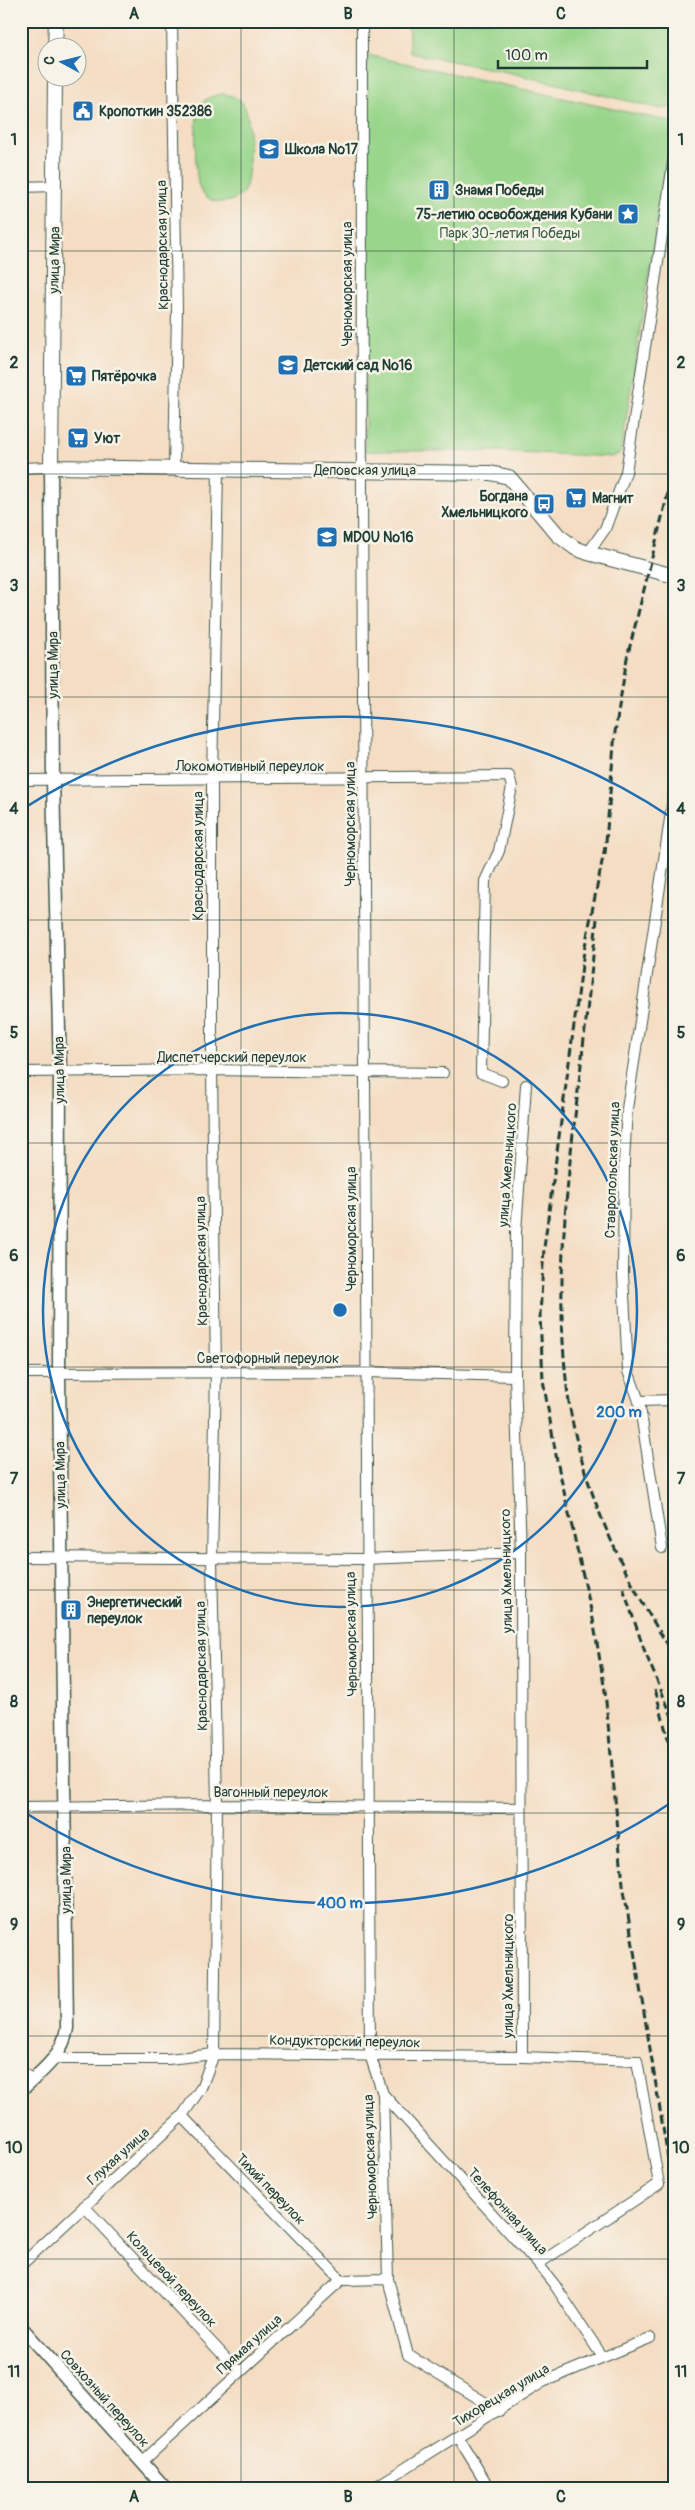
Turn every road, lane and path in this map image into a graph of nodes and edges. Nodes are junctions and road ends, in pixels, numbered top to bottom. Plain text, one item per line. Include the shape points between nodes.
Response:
1 (56, 21) edge
2 (172, 21) edge
3 (362, 21) edge
4 (56, 38) edge
5 (55, 88) edge
6 (674, 157) edge
7 (55, 186) junction
8 (21, 187) edge
9 (51, 467) junction
10 (21, 468) edge
11 (174, 468) junction
12 (218, 469) junction
13 (360, 470) junction
14 (588, 553) junction
15 (674, 576) edge
16 (212, 779) junction
17 (364, 779) junction
18 (21, 780) edge
19 (53, 781) junction
20 (674, 794) edge
21 (212, 1070) junction
22 (364, 1071) junction
23 (21, 1072) edge
24 (60, 1073) junction
25 (443, 1073) dead end
26 (502, 1081) dead end
27 (526, 1085) dead end
28 (216, 1372) junction
29 (366, 1372) junction
30 (21, 1374) edge
31 (59, 1374) junction
32 (515, 1376) junction
33 (674, 1400) edge
34 (640, 1401) junction
35 (662, 1548) dead end
36 (521, 1553) junction
37 (21, 1557) edge
38 (60, 1557) junction
39 (364, 1559) junction
40 (212, 1560) junction
41 (217, 1805) junction
42 (65, 1806) junction
43 (367, 1806) junction
44 (21, 1807) edge
45 (521, 1808) junction
46 (214, 2054) junction
47 (370, 2055) junction
48 (522, 2057) junction
49 (54, 2059) junction
50 (21, 2072) edge
51 (33, 2080) junction
52 (21, 2090) edge
53 (383, 2094) junction
54 (182, 2116) junction
55 (84, 2206) junction
56 (538, 2264) junction
57 (21, 2265) edge
58 (388, 2279) junction
59 (340, 2280) junction
60 (21, 2327) edge
61 (650, 2338) dead end
62 (602, 2356) junction
63 (240, 2372) junction
64 (498, 2411) junction
65 (458, 2437) junction
66 (142, 2462) junction
67 (166, 2489) edge
68 (372, 2489) edge
69 (490, 2489) edge

1 - 4 main road
2 - 11 street, Краснодарская улица via 177,310
3 - 13 street, Черноморская улица
5 - 7 main road, улица Мира
6 - 14 street via 626,472 605,529
7 - 8 street
7 - 9 main road, улица Мира
9 - 10 street, Деповская улица
9 - 11 main road, Деповская улица
9 - 19 street, улица Мира
11 - 12 main road, Деповская улица
12 - 13 main road, Деповская улица
12 - 16 street, Краснодарская улица
13 - 14 main road, Деповская улица via 467,471 509,477 558,536
13 - 17 street, Черноморская улица
14 - 15 main road, Деповская улица
16 - 17 street, Локомотивный переулок
16 - 19 street, Локомотивный переулок
16 - 21 street, Краснодарская улица
17 - 22 street, Черноморская улица
17 - 26 street, Локомотивный переулок via 509,776 512,786 499,851 486,881 481,1064 481,1074
18 - 19 street, Локомотивный переулок
19 - 24 street, улица Мира
20 - 34 street, Ставропольская улица via 626,1108 623,1275 628,1371
21 - 22 street, Диспетчерский переулок
21 - 24 street, Диспетчерский переулок
21 - 28 street, Краснодарская улица
22 - 25 street, Диспетчерский переулок
22 - 29 street, Черноморская улица
23 - 24 street, Диспетчерский переулок
24 - 31 street, улица Мира
27 - 32 street, улица Хмельницкого via 516,1232
28 - 29 street, Светофорный переулок
28 - 31 street, Светофорный переулок
28 - 40 street, Краснодарская улица
29 - 32 street, Светофорный переулок
29 - 39 street, Черноморская улица
30 - 31 street, Светофорный переулок
31 - 38 street, улица Мира
32 - 36 street, улица Хмельницкого
33 - 34 street
34 - 35 street, Ставропольская улица
36 - 39 street
36 - 45 street, улица Хмельницкого
37 - 38 street
38 - 40 street
38 - 42 street, улица Мира
39 - 40 street
39 - 43 street, Черноморская улица
40 - 41 street, Краснодарская улица
41 - 42 street, Вагонный переулок
41 - 43 street, Вагонный переулок
41 - 46 street, Краснодарская улица
42 - 44 street, Вагонный переулок
42 - 49 street, улица Мира via 67,2028 65,2042
43 - 45 street, Вагонный переулок
43 - 47 street, Черноморская улица
45 - 48 street, улица Хмельницкого
46 - 47 street, Кондукторский переулок
46 - 49 street, Кондукторский переулок via 168,2058
46 - 54 street, Глухая улица via 201,2088
47 - 48 street, Кондукторский переулок
47 - 53 street, Черноморская улица
48 - 56 street, Кондукторский переулок via 637,2061 659,2184
49 - 51 street, улица Мира
50 - 51 street
51 - 52 street, улица Мира
53 - 56 street, Телефонная улица
53 - 58 street, Черноморская улица
54 - 55 street, Глухая улица
54 - 59 street, Тихий переулок
55 - 57 street, Глухая улица
55 - 63 street, Кольцевой переулок
56 - 62 street, Телефонная улица
58 - 59 street
58 - 64 street, Черноморская улица via 408,2356
59 - 63 street, Прямая улица
60 - 66 street, Совхозный переулок
61 - 62 street, Тихорецкая улица
62 - 64 street, Тихорецкая улица via 543,2382
63 - 66 street, Прямая улица
64 - 65 street, Тихорецкая улица
65 - 68 street, Тихорецкая улица
65 - 69 street
66 - 67 street, Совхозный переулок

